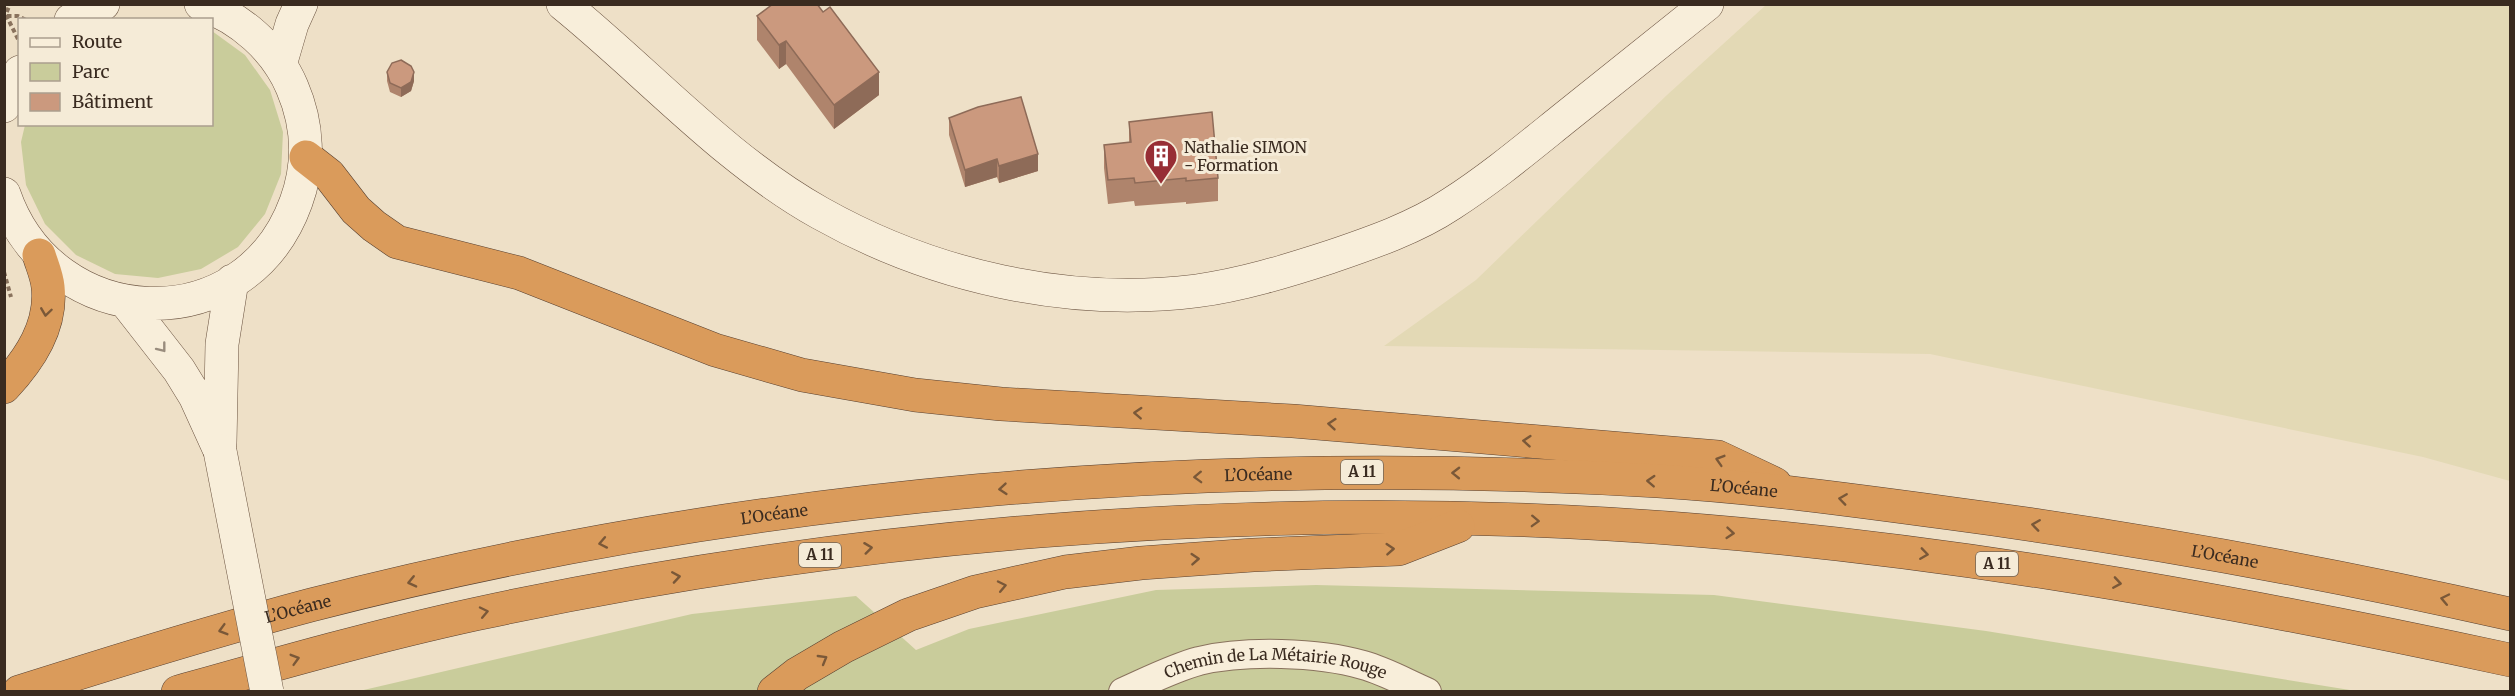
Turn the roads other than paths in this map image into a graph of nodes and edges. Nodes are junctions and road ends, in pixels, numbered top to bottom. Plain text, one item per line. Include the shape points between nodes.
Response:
1 (103, 4) edge
2 (301, 4) edge
3 (563, 4) edge
4 (1707, 4) edge
5 (207, 5) edge
6 (75, 18) edge
7 (280, 65) junction
8 (306, 157) junction
9 (4, 194) edge
10 (39, 255) junction
11 (232, 281) junction
12 (126, 302) junction
13 (4, 387) edge
14 (220, 451) junction
15 (1793, 492) junction
16 (1477, 519) junction
17 (2511, 614) edge
18 (2511, 660) edge
19 (19, 692) edge
20 (177, 692) edge
21 (267, 692) edge
22 (774, 692) edge
23 (1123, 692) edge
24 (1426, 692) edge

1 - 6 street
2 - 7 street
3 - 4 street via 760,173 819,213 887,245 952,269 1025,286 1089,294 1197,291 1288,271 1381,240 1458,199 1506,165
5 - 7 street via 246,28
7 - 8 street via 300,109
8 - 11 street via 302,187 292,215 256,264
15 -> 8 highway via 1718,457 1293,421 1001,404 915,395 802,375 715,350 519,273 397,242 356,210 329,175
9 - 10 street via 23,235
10 - 12 street via 78,285
10 -> 13 highway via 48,285 48,310 31,354
11 - 12 street via 181,302
11 - 14 street via 222,344
12 -> 14 street via 179,370
14 - 21 street, bridge
17 -> 15 highway, L’Océane / A 11 via 2357,580 2105,534
15 -> 19 highway, L’Océane / A 11 via 1647,481 1342,472 1094,482 931,496 730,521 505,561 313,605
16 -> 18 highway, A 11 via 1733,534 1999,564 2263,609
20 -> 16 highway, A 11 via 350,643 478,614 608,588 868,548 1129,525
22 -> 16 highway via 796,674 908,615 975,592 1065,572 1142,563 1399,549
23 - 24 street, Chemin de La Métairie Rouge via 1199,661 1274,654 1364,665

